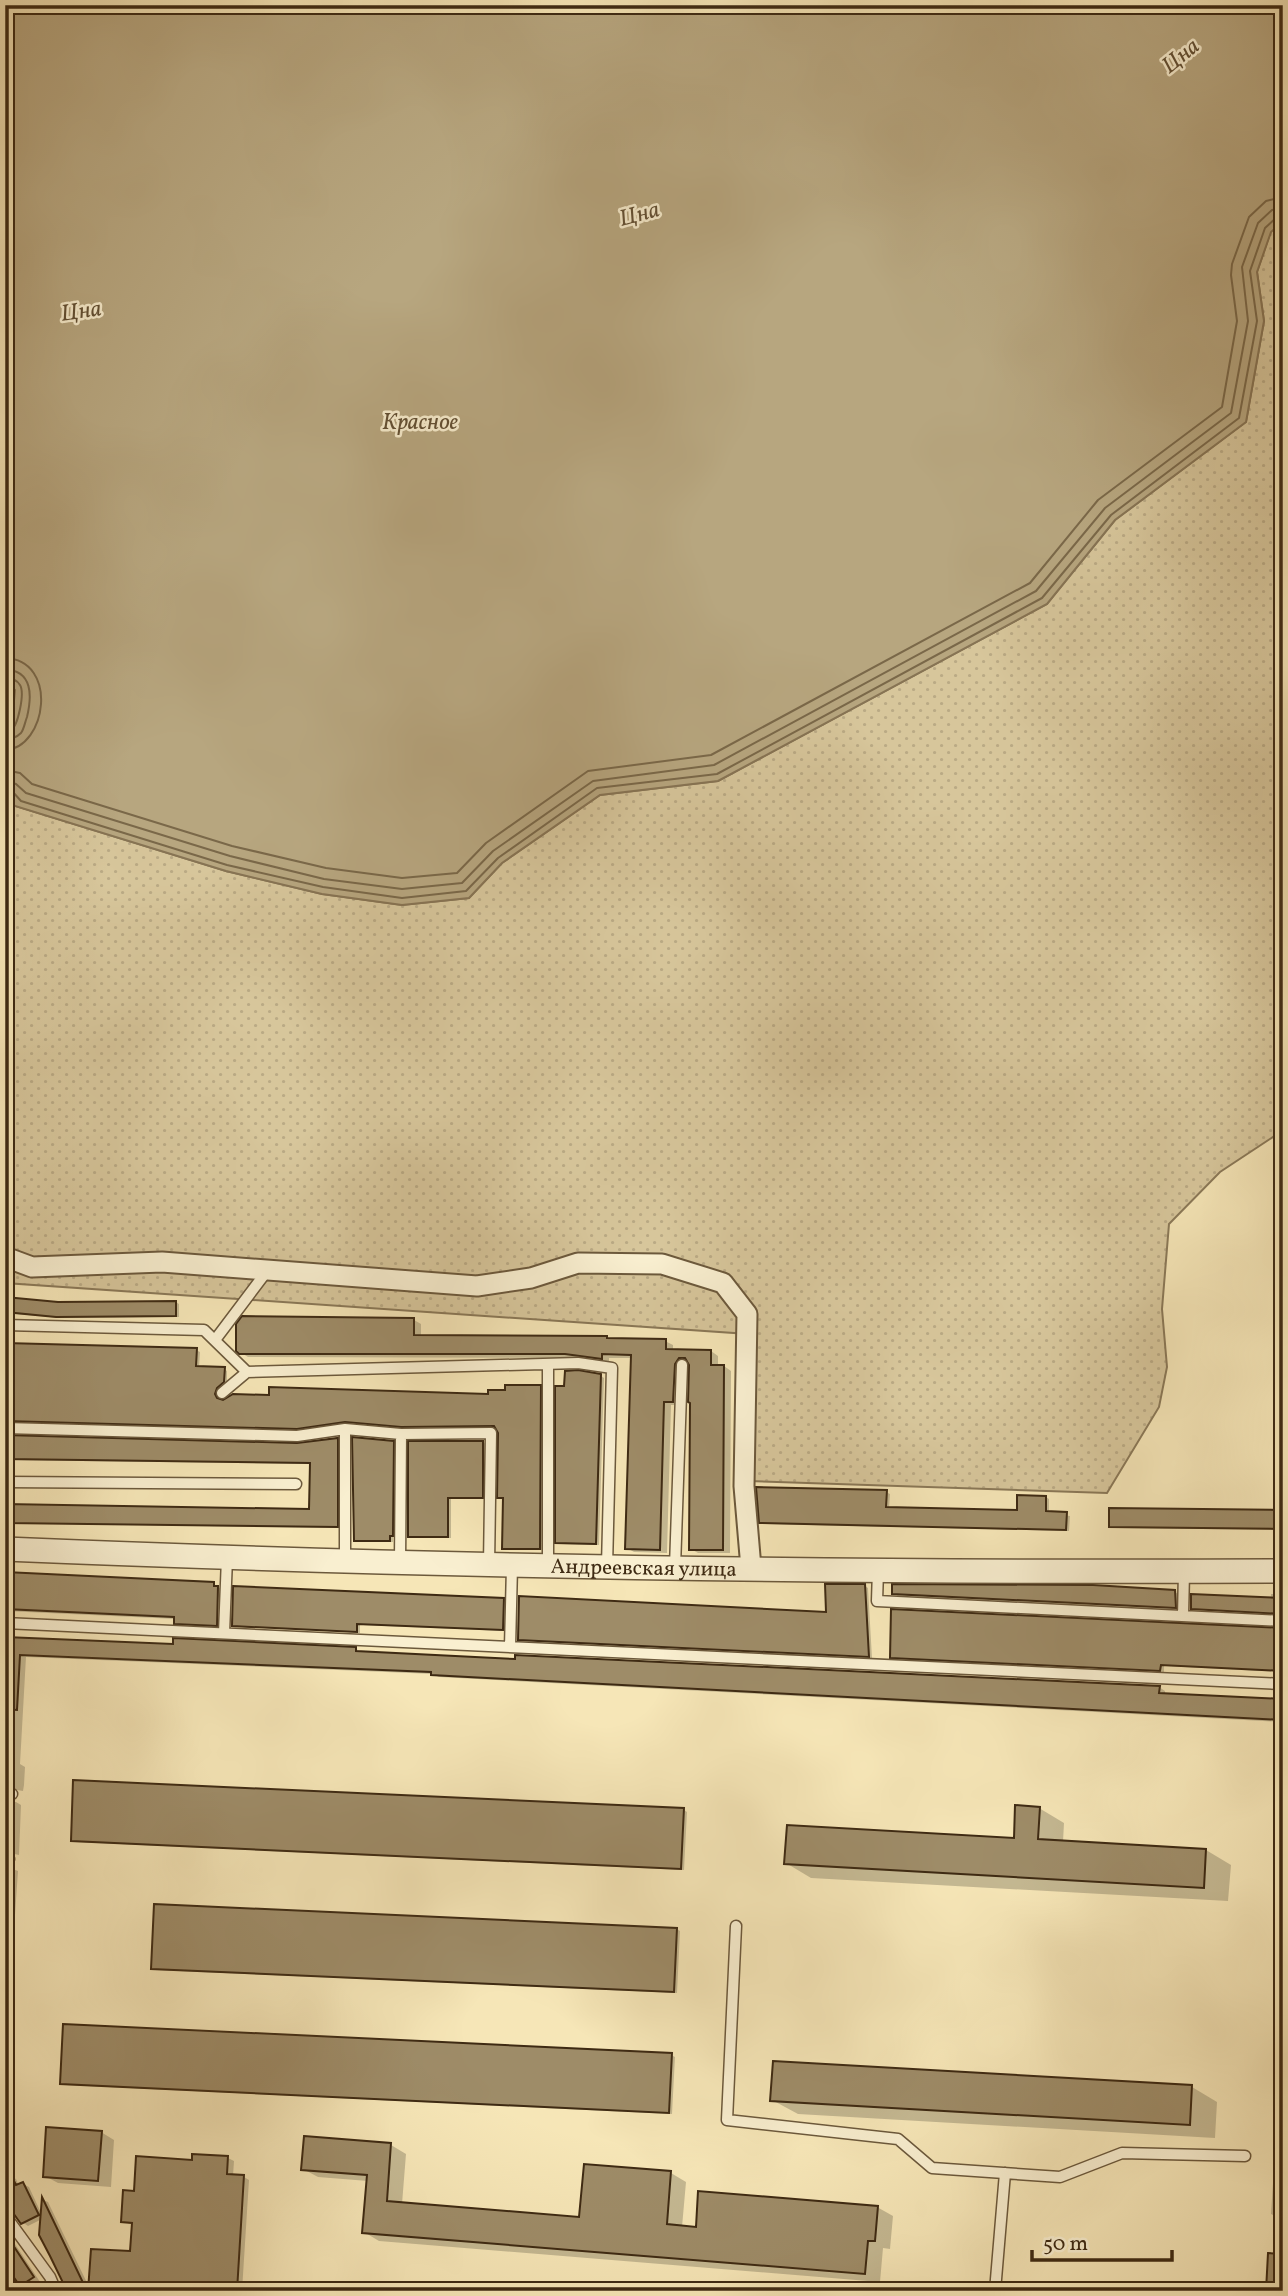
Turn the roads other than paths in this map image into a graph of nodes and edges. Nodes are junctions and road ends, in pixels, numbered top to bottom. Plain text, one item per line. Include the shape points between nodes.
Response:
1 (5, 1257) edge
2 (268, 1270) junction
3 (5, 1325) edge
4 (215, 1340) junction
5 (548, 1365) junction
6 (682, 1365) dead end
7 (247, 1372) junction
8 (222, 1392) dead end
9 (5, 1428) edge
10 (345, 1429) junction
11 (401, 1434) junction
12 (5, 1482) edge
13 (296, 1484) dead end
14 (5, 1549) edge
15 (227, 1558) junction
16 (345, 1562) junction
17 (400, 1563) junction
18 (489, 1565) junction
19 (512, 1566) junction
20 (607, 1566) junction
21 (548, 1567) junction
22 (675, 1567) junction
23 (751, 1568) junction
24 (878, 1569) junction
25 (1184, 1572) junction
26 (1283, 1572) edge
27 (1183, 1616) junction
28 (1283, 1621) edge
29 (5, 1623) edge
30 (224, 1633) junction
31 (510, 1647) junction
32 (1283, 1684) edge
33 (736, 1926) dead end
34 (1245, 2156) dead end
35 (1005, 2173) junction
36 (5, 2216) edge
37 (56, 2291) edge
38 (995, 2291) edge

1 - 2 street via 32,1267 162,1262
2 - 4 lane
2 - 23 street via 477,1286 531,1278 578,1262 662,1264 723,1283 747,1314 744,1486
3 - 4 lane via 204,1330
4 - 7 lane
5 - 7 lane
5 - 20 lane via 612,1368
5 - 21 lane
6 - 22 lane
7 - 8 lane
9 - 10 lane via 297,1436
10 - 11 lane
10 - 16 lane
11 - 17 lane
11 - 18 lane via 491,1433
12 - 13 lane
14 - 15 street, Андреевская улица
15 - 16 street, Андреевская улица
15 - 30 lane
16 - 17 street, Андреевская улица
17 - 18 street, Андреевская улица
18 - 19 street, Андреевская улица
19 - 21 street, Андреевская улица
19 - 31 lane
20 - 21 street, Андреевская улица
20 - 22 street, Андреевская улица
22 - 23 street, Андреевская улица
23 - 24 street, Андреевская улица
24 - 25 street, Андреевская улица
24 - 27 lane via 877,1601
25 - 26 street, Андреевская улица
25 - 27 lane
27 - 28 lane
29 - 30 lane
30 - 31 lane
31 - 32 lane
33 - 35 lane via 727,2120 898,2139 932,2168
34 - 35 lane via 1122,2153 1060,2177
35 - 38 lane
36 - 37 lane

